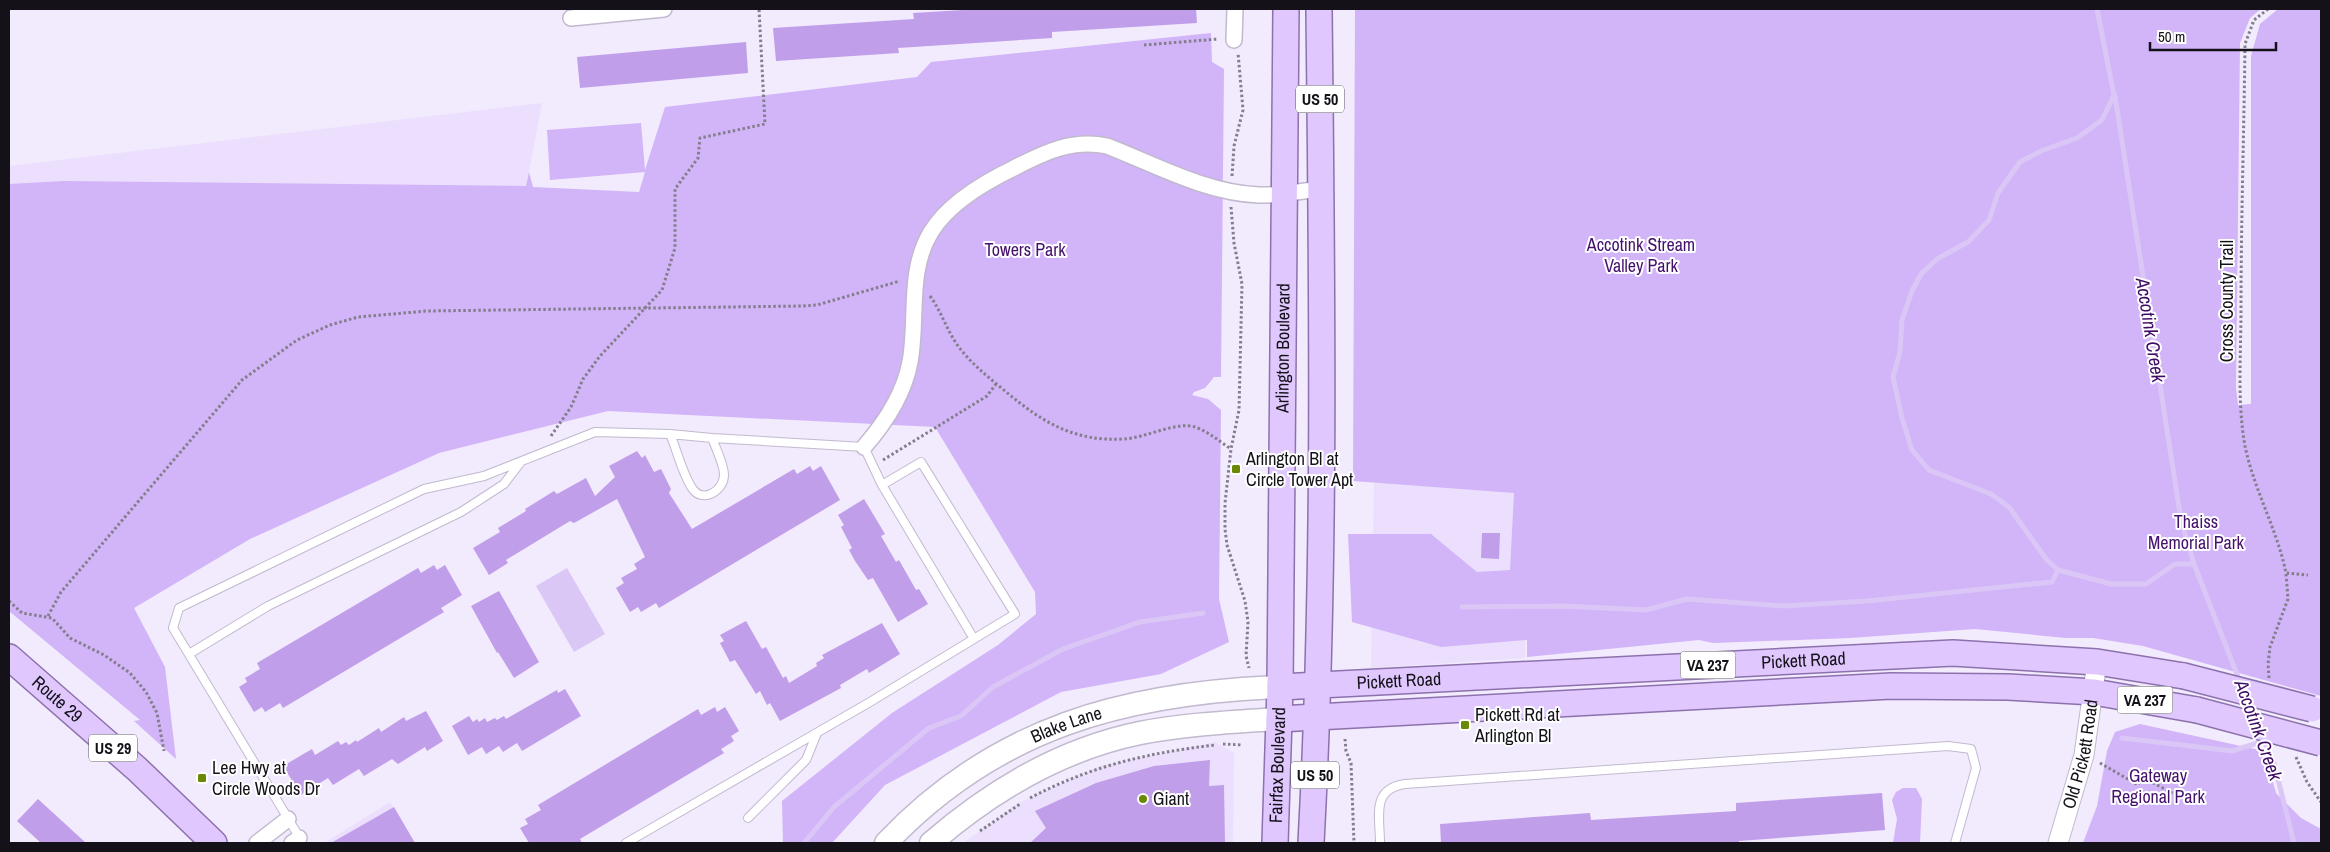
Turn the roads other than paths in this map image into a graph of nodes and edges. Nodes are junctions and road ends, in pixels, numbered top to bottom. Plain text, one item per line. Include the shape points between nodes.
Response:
1 (664, 9) edge
2 (1235, 9) edge
3 (1286, 9) edge
4 (1319, 9) edge
5 (571, 18) dead end
6 (1234, 40) road end
7 (1320, 189) junction
8 (1284, 193) junction
9 (670, 434) junction
10 (712, 438) junction
11 (864, 447) junction
12 (521, 462) junction
13 (882, 486) junction
14 (974, 639) junction
15 (189, 654) junction
16 (9, 657) edge
17 (2097, 662) junction
18 (1318, 686) junction
19 (1280, 687) junction
20 (2094, 692) junction
21 (2316, 711) edge
22 (1317, 716) junction
23 (1279, 718) junction
24 (817, 732) junction
25 (2321, 742) edge
26 (748, 818) dead end
27 (288, 819) junction
28 (298, 841) edge
29 (214, 843) edge
30 (258, 843) edge
31 (626, 843) edge
32 (886, 843) edge
33 (931, 843) edge
34 (1275, 843) edge
35 (1311, 843) edge
36 (1380, 843) edge
37 (1955, 843) edge
38 (2058, 843) edge

1 - 5 street
2 - 6 street
3 - 8 main road, Arlington Boulevard / US 50
4 - 7 main road, US 50
7 - 8 street
7 - 18 main road, US 50
8 - 11 street via 1260,195 1230,191 1173,173 1107,146 1077,144 1061,147 1011,169 954,207 938,222 924,244 916,281 908,372 892,409
8 - 19 main road, Arlington Boulevard / US 50
9 - 10 lane
9 - 10 lane via 692,489 701,495 712,494 722,485 724,474
9 - 12 lane via 595,432
10 - 11 lane
11 - 13 lane
12 - 15 lane via 504,484 461,512 268,606
12 - 15 lane via 484,476 424,489 179,608 173,628
13 - 14 lane
13 - 14 lane via 921,462 1015,614
14 - 24 lane
15 - 27 lane
16 - 29 main road, Route 29 / US 29 via 137,769
17 - 18 main road, Pickett Road / VA 237 via 1953,653
17 - 20 street, Old Pickett Road
17 - 21 main road, Pickett Road / VA 237, bridge via 2184,676
18 - 19 main road, Pickett Road / VA 237
18 - 22 main road, Fairfax Boulevard / US 50
19 - 23 main road, Fairfax Boulevard / US 50
19 - 32 main road, Blake Lane via 1187,693 1090,714 989,760 922,809
20 - 22 main road, Pickett Road / VA 237 via 1891,686
20 - 25 main road, Pickett Road / VA 237, bridge via 2197,710
20 - 38 street, Old Pickett Road via 2084,755
22 - 23 main road, Blake Lane
22 - 35 main road, Fairfax Boulevard / US 50
23 - 33 main road, Blake Lane via 1165,729 1078,752 1004,788
23 - 34 main road, Fairfax Boulevard / US 50
24 - 26 lane via 806,760
24 - 31 lane
27 - 28 lane
27 - 30 street
36 - 37 lane via 1380,800 1392,786 1948,746 1971,749 1976,768

